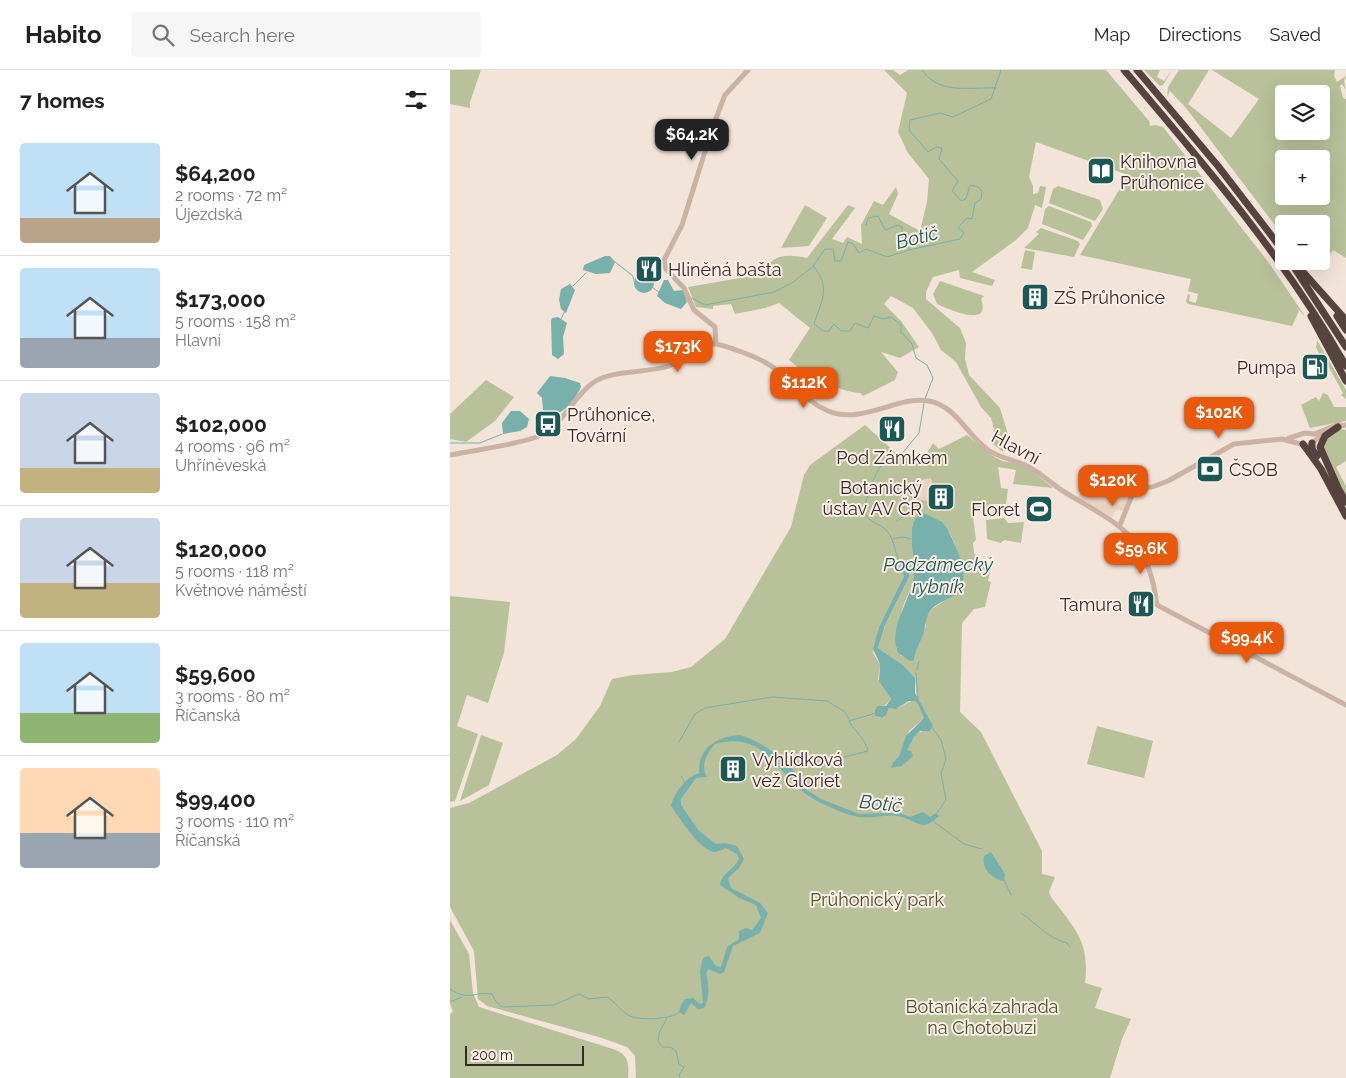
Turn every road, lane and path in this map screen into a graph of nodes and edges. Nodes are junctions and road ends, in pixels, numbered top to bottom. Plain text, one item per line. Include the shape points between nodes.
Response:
1 (748, 70) edge
2 (1124, 70) edge
3 (1137, 70) edge
4 (1275, 240) edge
5 (1296, 270) edge
6 (1302, 270) edge
7 (1317, 287) junction
8 (1303, 297) junction
9 (1346, 320) edge
10 (1346, 330) edge
11 (716, 344) junction
12 (1346, 347) edge
13 (1346, 366) edge
14 (1346, 381) edge
15 (1343, 425) edge
16 (1302, 434) junction
17 (1310, 434) junction
18 (1282, 439) junction
19 (1312, 442) junction
20 (1302, 444) junction
21 (450, 455) edge
22 (1339, 490) junction
23 (1346, 502) edge
24 (1346, 516) edge
25 (1122, 518) junction
26 (1114, 520) junction
27 (1120, 525) junction
28 (1346, 705) edge

1 - 11 street via 725,96 685,216 664,260 667,270 685,289 694,310 715,327
2 - 8 highway via 1238,206
3 - 4 highway
5 - 12 highway
6 - 7 highway
7 - 9 highway
7 - 10 highway
8 - 13 highway
8 - 14 highway
11 - 21 street via 698,349 678,362 593,383 568,414 538,436
11 - 26 street, Hlavní via 761,360 803,396 832,412 869,412 920,400 942,405 990,451 1004,460 1027,466
15 - 17 street
15 - 19 street
15 - 22 highway via 1324,437 1320,448
16 - 17 street
16 - 18 street
16 - 20 street
17 - 19 street
18 - 20 street
18 - 25 street via 1232,444 1168,481 1152,487 1135,488
19 - 20 street via 1308,446
19 - 22 highway via 1312,449
20 - 24 highway via 1321,469
22 - 23 highway
25 - 26 street
25 - 27 street
26 - 27 street via 1116,525
27 - 28 street via 1145,556 1157,605

